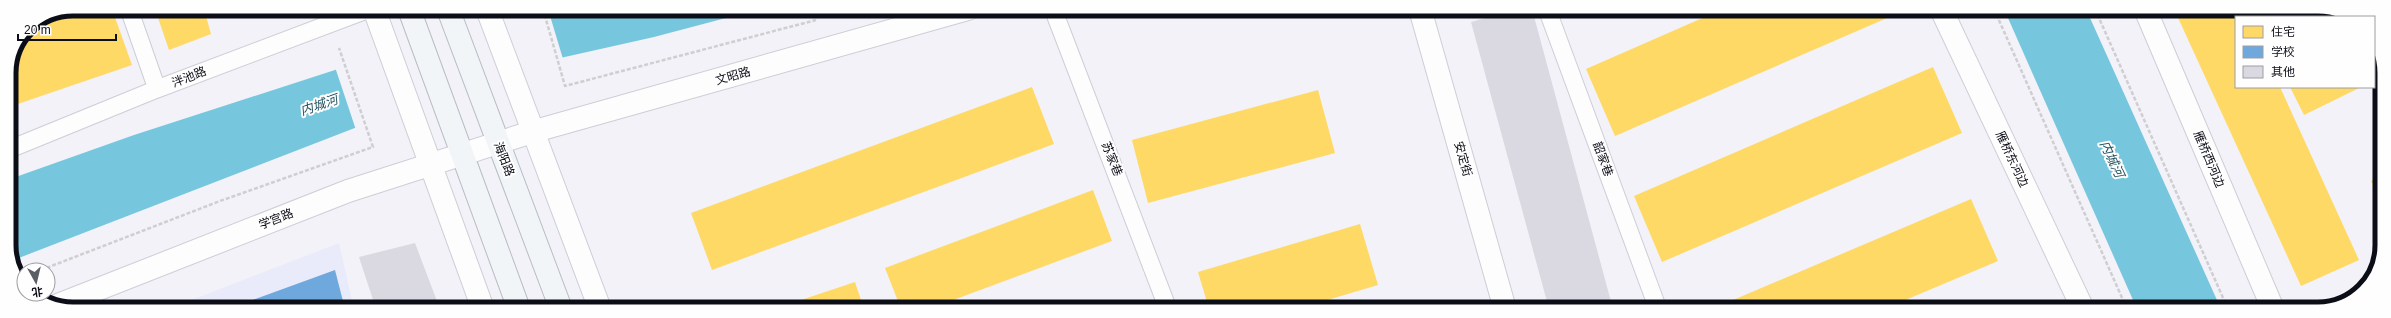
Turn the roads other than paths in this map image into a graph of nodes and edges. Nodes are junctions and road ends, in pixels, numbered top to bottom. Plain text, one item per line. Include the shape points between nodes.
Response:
1 (131, 16) edge
2 (371, 16) edge
3 (374, 16) edge
4 (412, 16) edge
5 (451, 16) edge
6 (490, 16) edge
7 (943, 16) edge
8 (1056, 16) edge
9 (1422, 16) edge
10 (1550, 16) edge
11 (1944, 16) edge
12 (2148, 16) edge
13 (157, 89) junction
14 (535, 131) junction
15 (498, 144) junction
16 (16, 147) edge
17 (462, 155) junction
18 (431, 166) junction
19 (68, 302) edge
20 (480, 302) edge
21 (516, 302) edge
22 (558, 302) edge
23 (597, 302) edge
24 (1165, 302) edge
25 (1503, 302) edge
26 (1655, 302) edge
27 (2080, 302) edge
28 (2270, 302) edge

1 - 13 lane
2 - 13 lane, 泮池路
3 - 18 street
4 - 17 main road
5 - 15 main road, 海阳路
6 - 14 street
7 - 14 street, 文昭路
8 - 24 lane, 苏家巷
9 - 25 street, 安定街
10 - 26 lane, 韶家巷
11 - 27 street, 雁桥东河边
12 - 28 street, 雁桥西河边
13 - 16 lane, 泮池路
14 - 15 street, 文昭路
14 - 23 street
15 - 17 street, 学宫路
15 - 22 main road, 海阳路
17 - 18 street, 学宫路
17 - 21 main road
18 - 19 street, 学宫路 via 348,192
18 - 20 street

